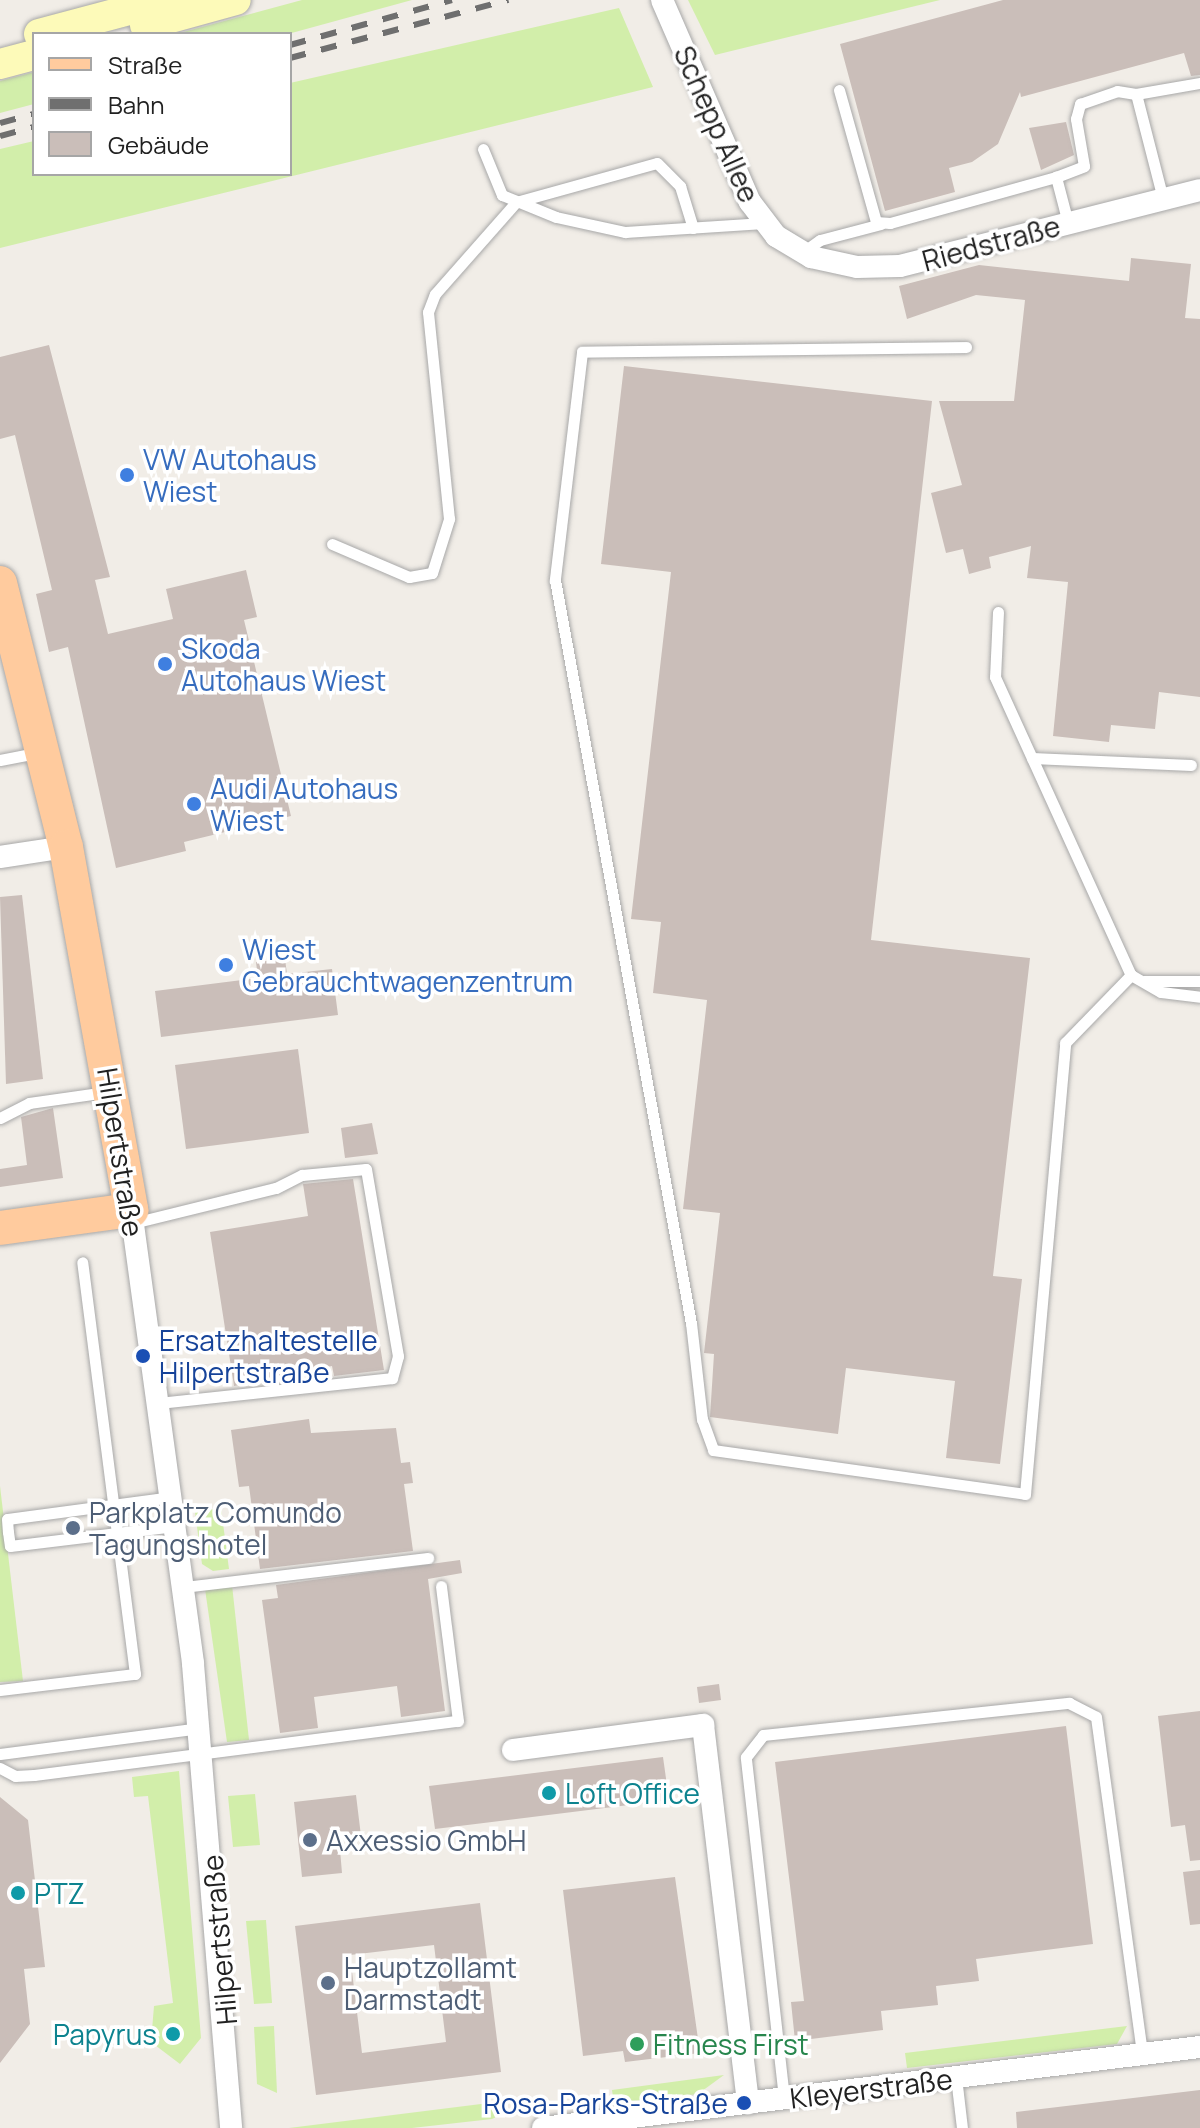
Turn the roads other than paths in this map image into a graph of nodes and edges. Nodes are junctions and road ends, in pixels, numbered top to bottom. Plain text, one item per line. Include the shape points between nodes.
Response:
1 (167, 0) edge
2 (236, 0) edge
3 (662, 0) edge
4 (47, 32) edge
5 (119, 32) edge
6 (32, 36) edge
7 (0, 44) edge
8 (32, 56) edge
9 (0, 64) edge
10 (1200, 83) edge
11 (839, 90) dead end
12 (1136, 94) junction
13 (483, 149) dead end
14 (1056, 177) junction
15 (1200, 190) edge
16 (1163, 199) junction
17 (516, 202) junction
18 (764, 223) junction
19 (1068, 223) junction
20 (881, 224) junction
21 (693, 228) junction
22 (792, 247) junction
23 (966, 347) dead end
24 (332, 544) dead end
25 (0, 584) edge
26 (998, 612) dead end
27 (45, 752) junction
28 (1032, 758) junction
29 (0, 760) edge
30 (1191, 765) dead end
31 (66, 847) junction
32 (0, 857) edge
33 (1131, 975) junction
34 (1144, 981) junction
35 (1200, 981) edge
36 (1200, 997) edge
37 (111, 1092) junction
38 (0, 1118) edge
39 (132, 1216) junction
40 (0, 1228) edge
41 (82, 1262) dead end
42 (159, 1403) junction
43 (172, 1497) junction
44 (113, 1506) junction
45 (176, 1526) junction
46 (117, 1533) junction
47 (5, 1546) edge
48 (428, 1558) dead end
49 (441, 1586) dead end
50 (184, 1587) junction
51 (0, 1690) edge
52 (200, 1728) junction
53 (513, 1750) dead end
54 (202, 1753) junction
55 (0, 1754) edge
56 (0, 1768) edge
57 (1200, 2047) edge
58 (1142, 2055) junction
59 (956, 2077) junction
60 (784, 2098) junction
61 (748, 2103) junction
62 (638, 2122) edge
63 (231, 2128) edge
64 (543, 2128) edge
65 (962, 2128) edge

1 - 4 main road
2 - 5 main road
3 - 18 street, Schepp Allee
6 - 7 main road
8 - 9 main road
10 - 12 lane
11 - 20 lane via 872,214
12 - 14 lane via 1117,91 1080,104 1076,119 1084,166
12 - 16 lane
13 - 17 lane via 494,185
14 - 19 lane
14 - 20 lane
15 - 16 street, Riedstraße
16 - 19 street, Riedstraße
17 - 21 lane via 625,232
17 - 21 lane via 657,163 680,186
17 - 24 lane via 435,294 428,312 449,519 432,573 409,577
18 - 21 lane
18 - 22 street, Schepp Allee
19 - 22 street, Riedstraße via 890,268 843,265
20 - 22 lane
23 - 33 lane via 582,352 555,580 691,1323 702,1419 713,1450 1025,1494 1065,1043
25 - 27 main road, Hilpertstraße
26 - 28 lane via 995,677
27 - 29 lane
27 - 31 main road, Hilpertstraße
28 - 30 lane
28 - 33 lane
31 - 32 street
31 - 37 main road, Hilpertstraße
33 - 34 lane
34 - 35 lane
34 - 36 lane via 1161,992
37 - 38 lane via 29,1103
37 - 39 main road, Hilpertstraße
39 - 40 main road
39 - 42 street, Hilpertstraße
39 - 42 lane via 276,1188 302,1175 366,1169 399,1372 276,1394
41 - 44 lane
42 - 43 street, Hilpertstraße
43 - 44 lane
43 - 45 street, Hilpertstraße
44 - 46 lane
44 - 47 lane via 7,1519
45 - 46 lane
45 - 50 street, Hilpertstraße
46 - 47 lane
46 - 51 lane via 135,1674
48 - 50 lane
49 - 54 lane via 458,1721
50 - 52 street, Hilpertstraße
52 - 54 street, Hilpertstraße
52 - 55 lane
53 - 61 street via 703,1725
54 - 56 lane via 34,1775 15,1776
54 - 63 street, Hilpertstraße
57 - 58 street, Kleyerstraße
58 - 59 street, Kleyerstraße
58 - 60 lane via 1096,1717 1069,1703 763,1735 746,1757
59 - 60 street, Kleyerstraße
59 - 65 lane
60 - 61 street, Kleyerstraße
61 - 62 street, Kleyerstraße
62 - 64 street, Kleyerstraße

